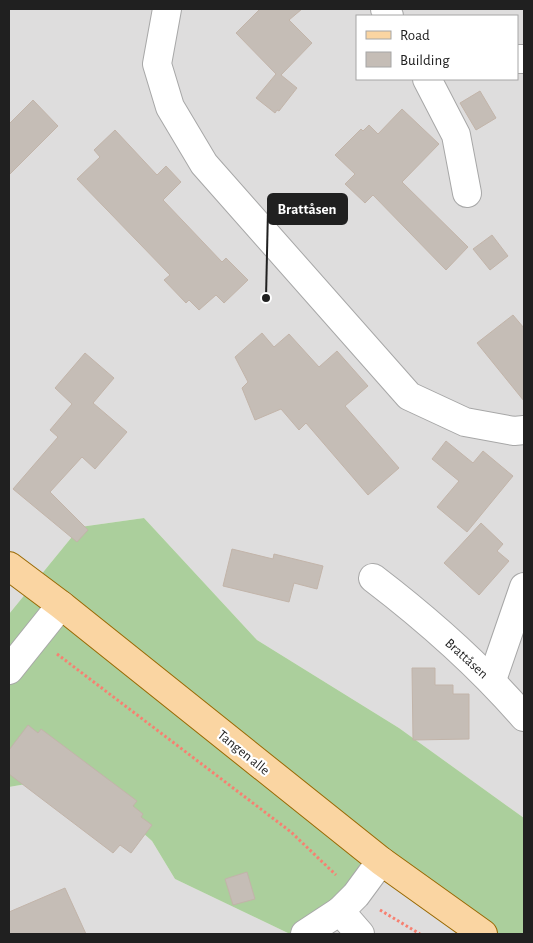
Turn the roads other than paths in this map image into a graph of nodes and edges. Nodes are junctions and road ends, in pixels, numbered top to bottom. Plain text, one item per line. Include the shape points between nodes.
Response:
1 (167, 9) edge
2 (431, 80) edge
3 (467, 193) dead end
4 (524, 430) edge
5 (9, 566) edge
6 (373, 578) dead end
7 (524, 587) edge
8 (61, 605) junction
9 (9, 670) edge
10 (492, 680) junction
11 (524, 717) edge
12 (381, 861) junction
13 (348, 903) junction
14 (305, 934) edge
15 (360, 934) edge
16 (483, 934) edge

1 - 4 street via 157,64 170,107 204,164 409,396 465,422
2 - 3 street via 456,135
5 - 8 main road, Tangen alle
6 - 10 street, Brattåsen via 416,611
7 - 10 street, Brattåsen
8 - 9 street
8 - 12 main road, Tangen alle
10 - 11 street, Brattåsen
12 - 13 street
12 - 16 main road, Tangen alle
13 - 14 street
13 - 15 street

